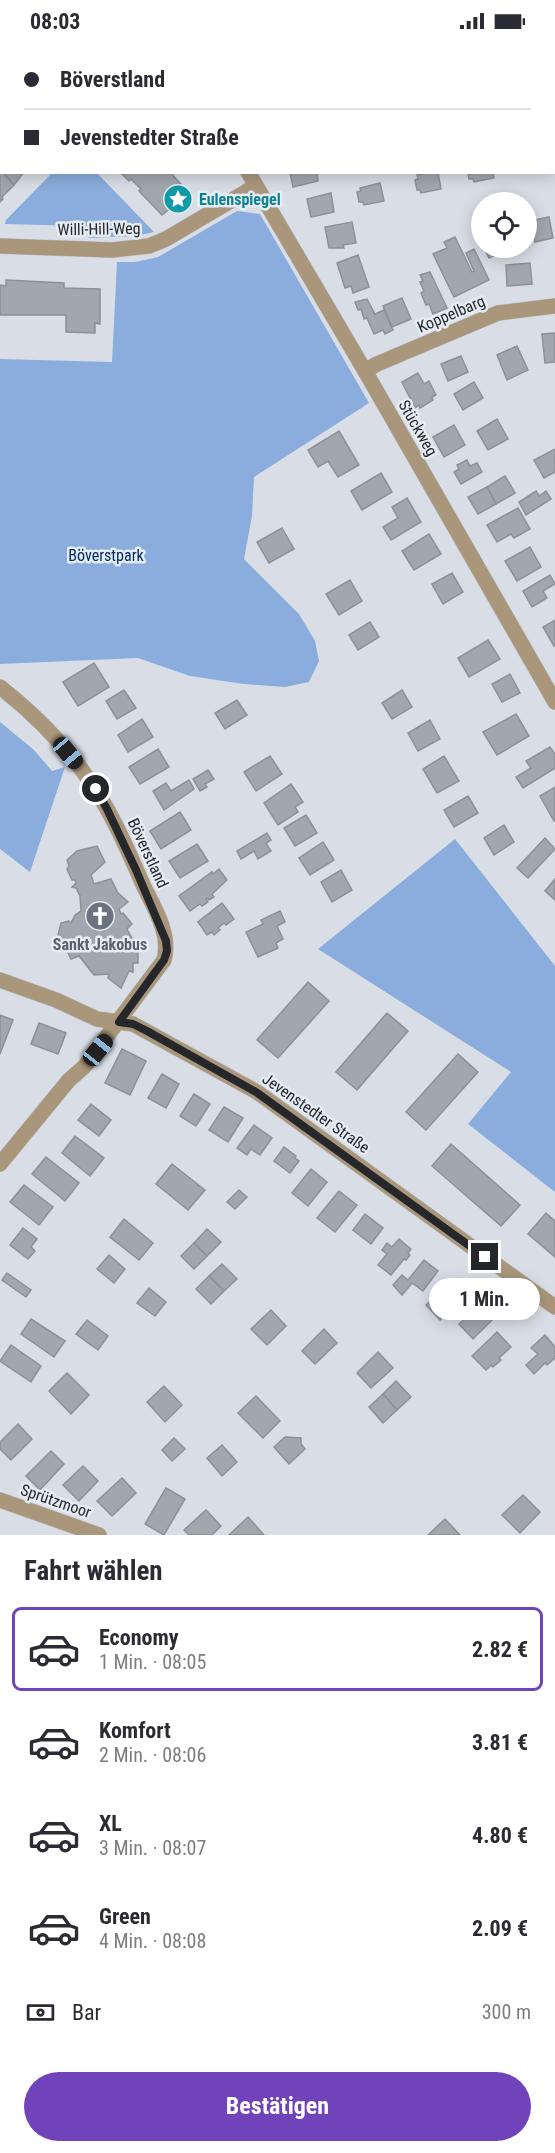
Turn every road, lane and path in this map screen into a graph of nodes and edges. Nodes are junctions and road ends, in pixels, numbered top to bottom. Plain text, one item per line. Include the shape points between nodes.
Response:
1 (249, 174) edge
2 (256, 186) junction
3 (0, 246) edge
4 (555, 306) edge
5 (365, 371) junction
6 (0, 687) edge
7 (555, 702) edge
8 (0, 980) edge
9 (119, 1022) junction
10 (0, 1164) edge
11 (555, 1307) edge
12 (0, 1500) edge
13 (98, 1535) edge

1 - 2 street, Stückweg
2 - 3 street, Willi-Hill-Weg via 149,246 112,250
2 - 5 street, Stückweg
4 - 5 street, Koppelbarg via 498,313
5 - 7 street, Stückweg
6 - 9 street, Böverstland via 58,741 96,789 164,932 164,960
8 - 9 street, Jevenstedter Straße via 97,1019
9 - 10 street, Böverstland
9 - 11 street, Jevenstedter Straße via 147,1031 256,1092
12 - 13 street, Sprützmoor

